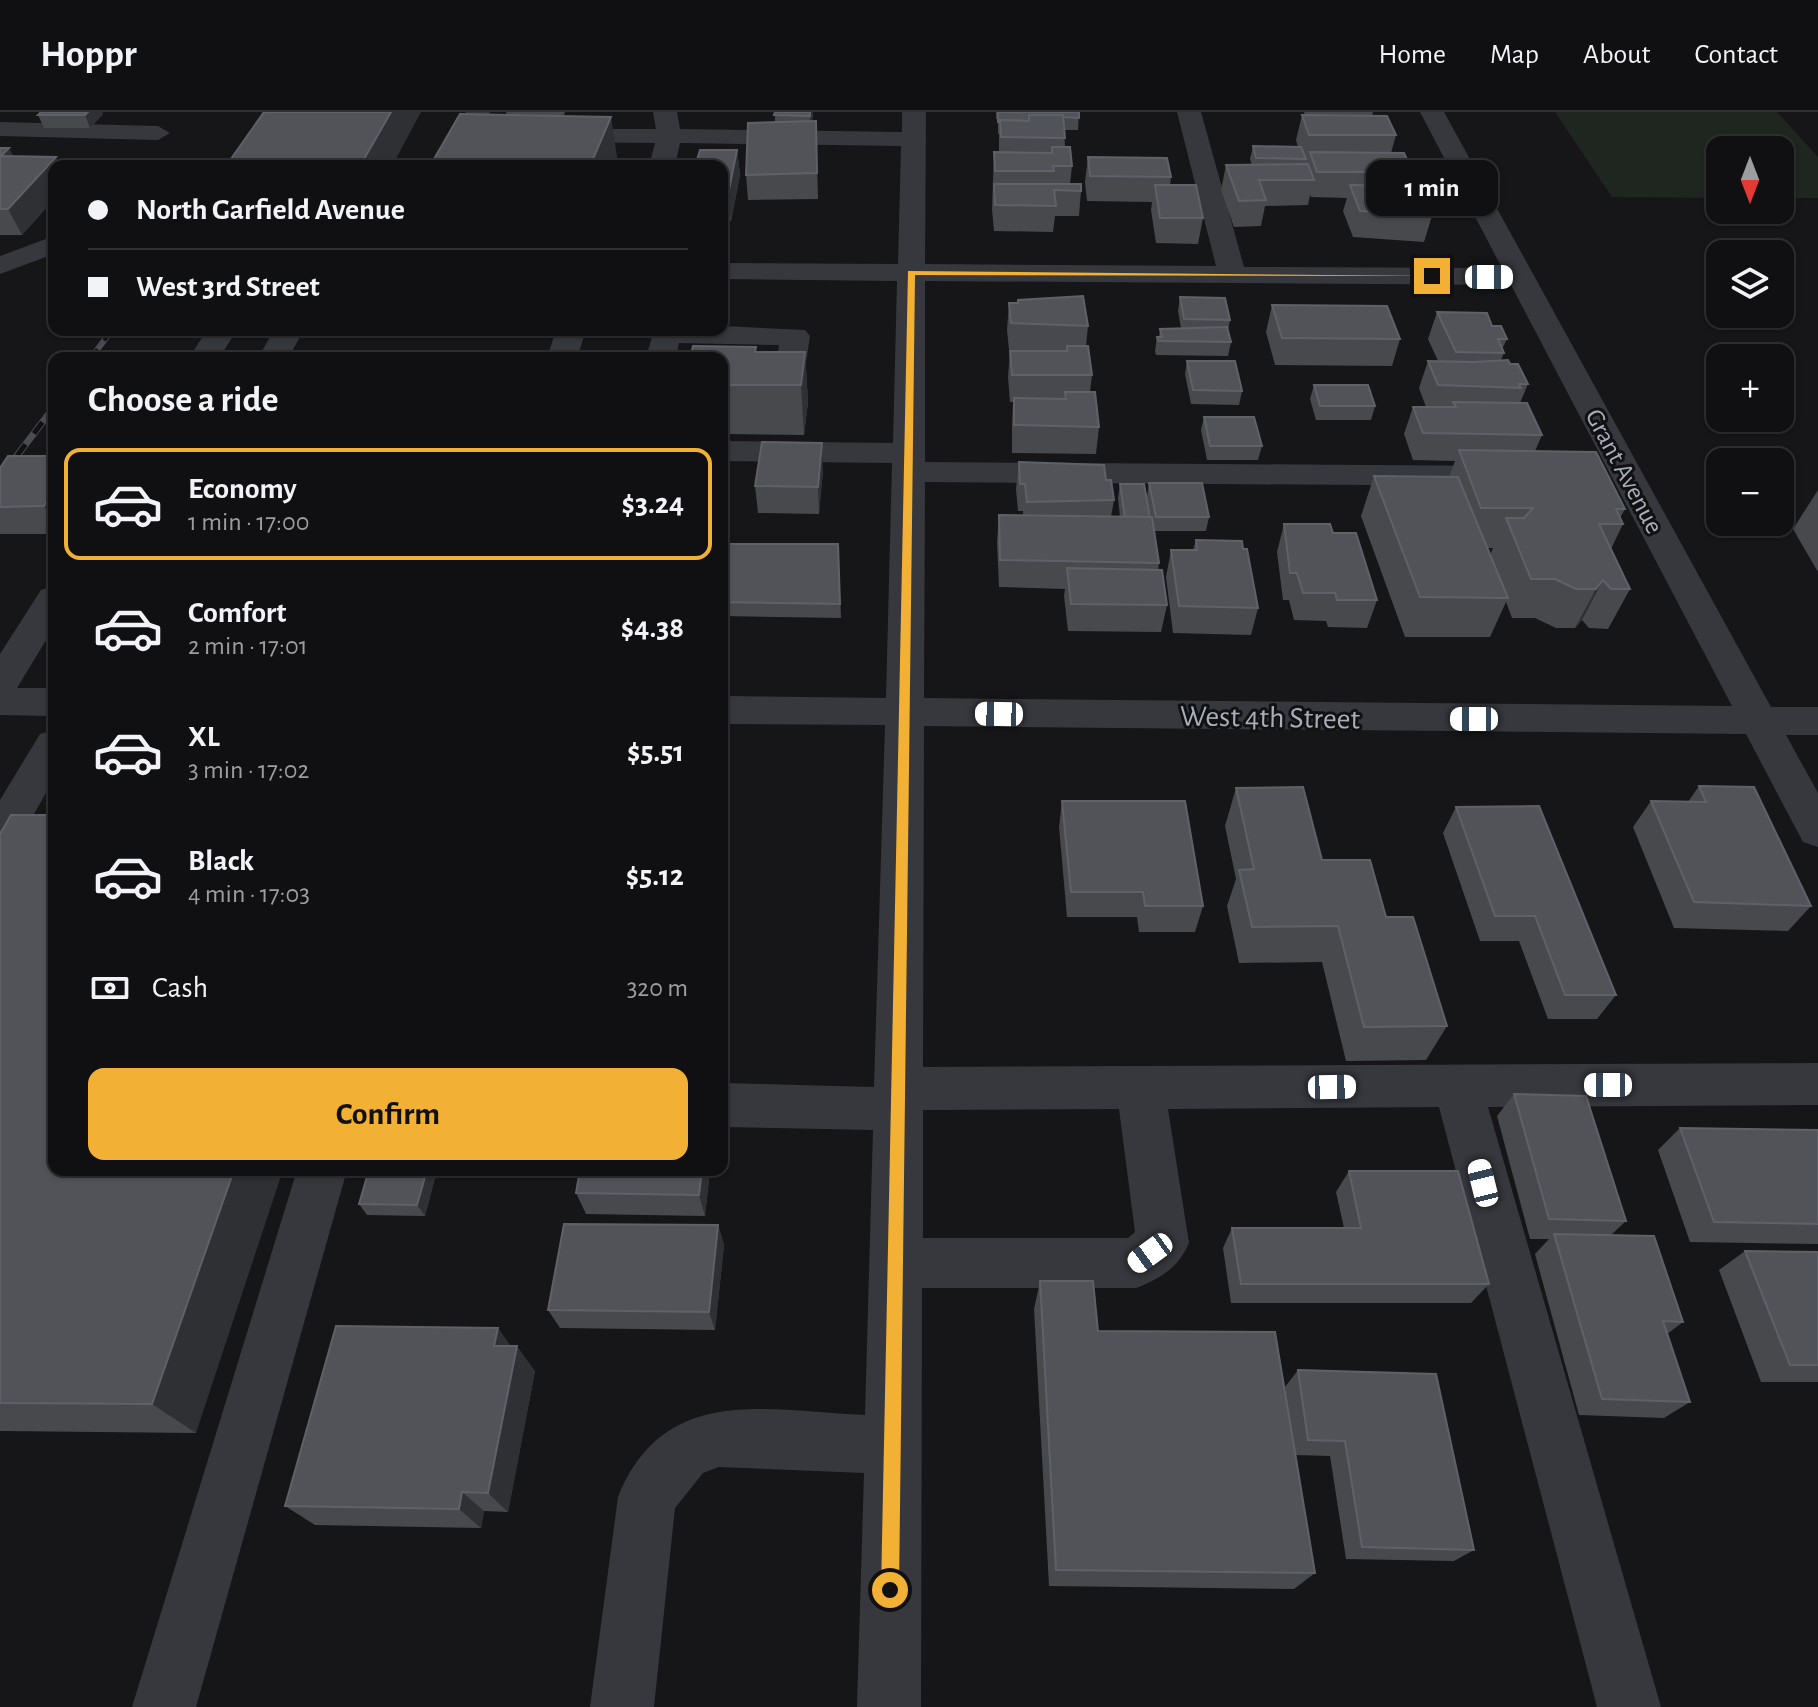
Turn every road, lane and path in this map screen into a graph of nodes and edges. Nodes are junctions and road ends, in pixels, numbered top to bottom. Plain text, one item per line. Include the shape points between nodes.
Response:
1 (173, 112) edge
2 (478, 112) edge
3 (1189, 112) edge
4 (1432, 112) edge
5 (667, 124) edge
6 (913, 125) edge
7 (0, 129) edge
8 (158, 133) junction
9 (141, 155) dead end
10 (663, 160) edge
11 (48, 246) edge
12 (1, 265) edge
13 (728, 271) edge
14 (911, 273) junction
15 (1232, 275) junction
16 (1521, 277) junction
17 (728, 335) edge
18 (790, 370) edge
19 (728, 451) edge
20 (908, 463) junction
21 (1534, 477) edge
22 (48, 608) edge
23 (0, 684) edge
24 (0, 701) edge
25 (48, 702) edge
26 (728, 710) edge
27 (903, 713) junction
28 (1818, 721) edge
29 (1759, 722) junction
30 (48, 754) edge
31 (1818, 831) edge
32 (1, 832) edge
33 (1818, 1084) edge
34 (1458, 1086) junction
35 (1141, 1088) junction
36 (898, 1099) junction
37 (728, 1105) edge
38 (320, 1176) edge
39 (895, 1263) junction
40 (892, 1445) junction
41 (164, 1707) edge
42 (622, 1707) edge
43 (889, 1707) edge
44 (1629, 1707) edge

1 - 8 street
2 - 5 street via 467,136
3 - 15 street
4 - 16 street, Grant Avenue
5 - 6 street
5 - 10 street
6 - 14 street
7 - 8 street
8 - 9 street
11 - 12 street
13 - 14 street
14 - 15 street
14 - 20 street
15 - 16 street
16 - 29 street, Grant Avenue via 1612,477
17 - 18 street via 795,336
19 - 20 street
20 - 21 street
20 - 27 street
22 - 23 street
24 - 25 street
26 - 27 street, West 4th Street
27 - 29 street, West 4th Street
27 - 36 street
28 - 29 street, West 4th Street
29 - 31 street, Grant Avenue
30 - 32 street
33 - 34 street
34 - 35 street
34 - 44 street
35 - 36 street
35 - 39 street via 1163,1243 1136,1263
36 - 37 street
36 - 39 street
38 - 41 street
39 - 40 street
40 - 42 street via 719,1438 683,1452 647,1497
40 - 43 street

